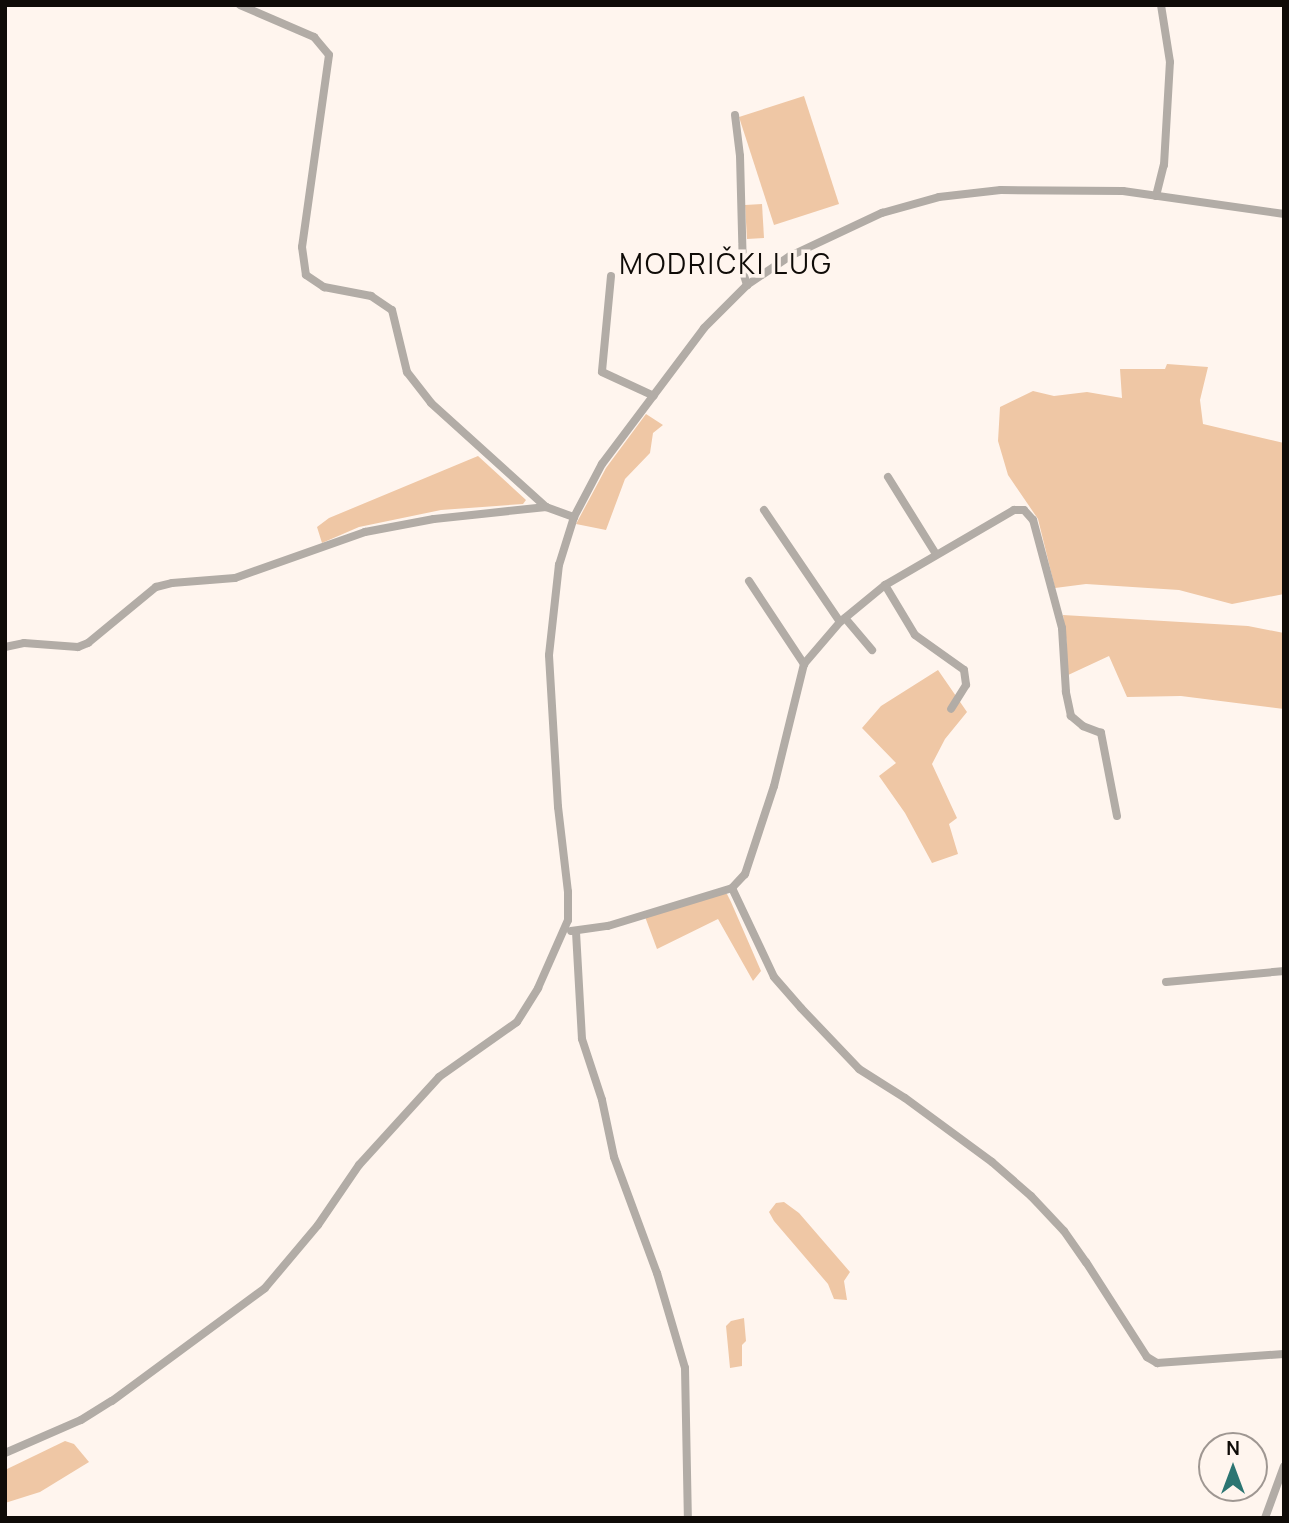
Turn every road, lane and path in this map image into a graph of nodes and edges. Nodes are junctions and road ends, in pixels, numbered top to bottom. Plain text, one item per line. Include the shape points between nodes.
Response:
1 (240, 5) edge
2 (1161, 5) edge
3 (735, 115) dead end
4 (1156, 196) junction
5 (1284, 214) edge
6 (611, 276) dead end
7 (747, 285) junction
8 (654, 396) junction
9 (888, 477) dead end
10 (547, 507) junction
11 (764, 510) dead end
12 (574, 517) junction
13 (936, 554) junction
14 (748, 581) dead end
15 (885, 585) junction
16 (842, 620) junction
17 (5, 647) edge
18 (872, 650) dead end
19 (804, 664) junction
20 (951, 709) dead end
21 (1117, 816) dead end
22 (732, 888) junction
23 (565, 930) junction
24 (576, 932) junction
25 (1284, 971) edge
26 (1166, 982) dead end
27 (1284, 1354) edge
28 (5, 1453) edge
29 (1284, 1466) edge
30 (688, 1518) edge
31 (1265, 1518) edge

1 - 10 street via 314,37 329,55 302,247 306,275 324,287 371,296 392,310 407,372 418,388
2 - 4 street via 1170,62 1164,165
3 - 7 street
4 - 5 street
4 - 7 street via 1123,191 1001,190 939,197 882,213 790,256
6 - 8 street via 602,372
7 - 8 street via 705,328
8 - 12 street via 602,464
9 - 13 street
10 - 12 street
10 - 17 street via 365,532 236,578 156,587 78,647 24,643
11 - 16 street
12 - 23 street via 559,565 549,655 568,892
13 - 15 street
13 - 21 street via 1014,510 1024,510 1030,516 1062,628 1071,716 1101,733
14 - 19 street
15 - 16 street
15 - 20 street via 915,635 964,670 966,685
16 - 18 street
16 - 19 street
19 - 22 street via 774,786 745,874
22 - 24 street
22 - 27 street via 774,976 801,1009 859,1069 992,1162 1031,1196 1079,1251 1147,1357 1157,1363
23 - 24 street
23 - 28 street via 517,1022 439,1077 359,1165 318,1225 265,1288 112,1401 81,1420
24 - 30 street via 582,1039 614,1157 657,1273 685,1367
25 - 26 street
29 - 31 street

